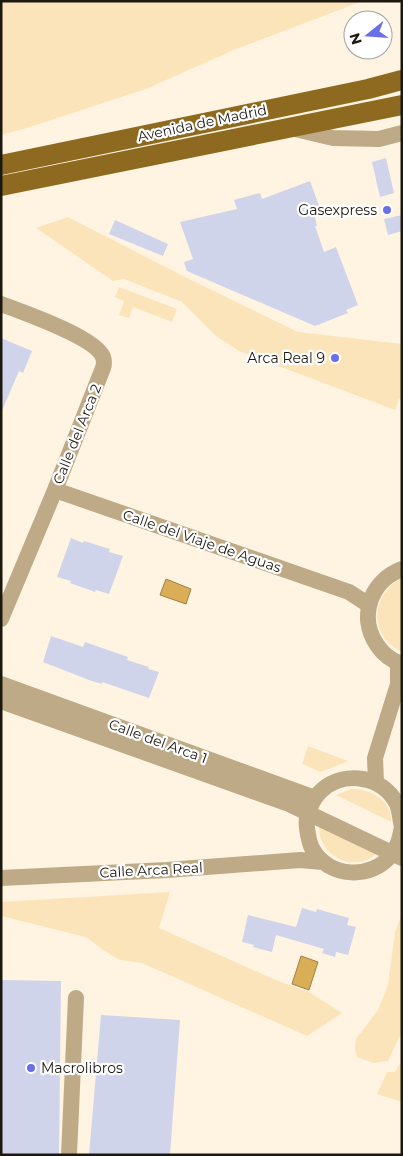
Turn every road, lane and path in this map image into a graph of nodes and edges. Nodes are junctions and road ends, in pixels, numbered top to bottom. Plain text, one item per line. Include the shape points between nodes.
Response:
1 (402, 80) edge
2 (402, 104) edge
3 (287, 127) junction
4 (402, 133) edge
5 (1, 165) edge
6 (1, 186) edge
7 (1, 304) edge
8 (56, 490) junction
9 (402, 569) edge
10 (371, 598) junction
11 (1, 618) edge
12 (400, 672) edge
13 (1, 684) edge
14 (1, 701) edge
15 (369, 781) junction
16 (315, 798) junction
17 (308, 813) junction
18 (400, 841) edge
19 (312, 858) junction
20 (1, 878) edge
21 (76, 998) dead end
22 (69, 1155) edge

1 - 5 main road, Avenida de Madrid
2 - 3 main road, Avenida de Madrid
3 - 4 street via 333,138 379,139
3 - 6 main road, Avenida de Madrid
7 - 8 street, Calle del Arca 2 via 40,317 95,346 104,358 104,368
8 - 10 street, Calle del Viaje de Aguas
8 - 11 street, Calle del Arca 2
9 - 10 street via 381,582
10 - 12 street via 367,617 373,639
12 - 15 street
13 - 16 street, Calle del Arca 1
14 - 17 street, Calle del Arca 1 via 201,771
15 - 16 street via 351,778 334,782
15 - 18 street via 384,789 397,804
16 - 17 street
17 - 18 street
17 - 19 street via 306,824
18 - 19 street, Calle Arca Real via 386,861 375,869 356,874 338,871
19 - 20 street, Calle Arca Real via 167,870
21 - 22 street

